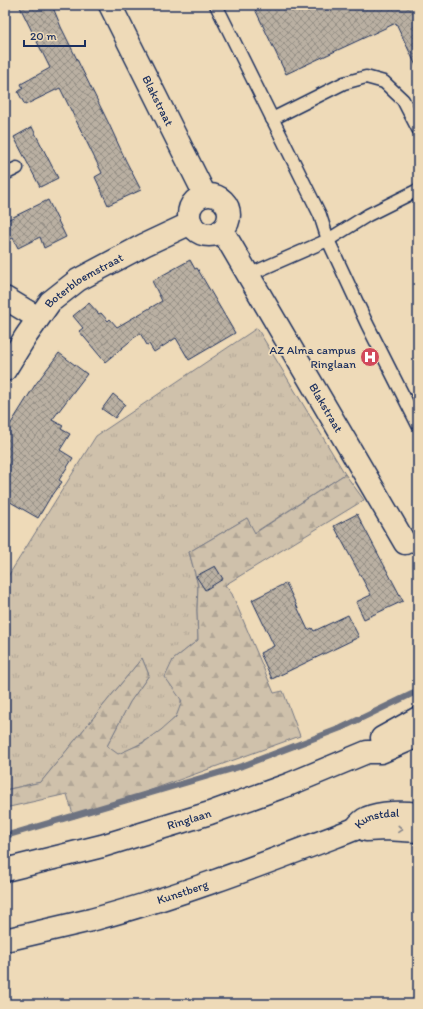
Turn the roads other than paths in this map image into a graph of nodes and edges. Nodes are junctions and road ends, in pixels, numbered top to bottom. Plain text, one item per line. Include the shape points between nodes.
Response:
1 (110, 5) edge
2 (216, 5) edge
3 (272, 120) junction
4 (418, 129) edge
5 (17, 168) dead end
6 (5, 174) edge
7 (418, 190) edge
8 (205, 195) junction
9 (191, 223) junction
10 (222, 230) junction
11 (328, 240) junction
12 (248, 275) junction
13 (5, 298) edge
14 (38, 318) junction
15 (5, 370) edge
16 (418, 425) edge
17 (405, 543) dead end
18 (418, 718) edge
19 (418, 736) edge
20 (367, 752) junction
21 (418, 814) edge
22 (355, 829) junction
23 (418, 832) edge
24 (5, 870) edge
25 (5, 940) edge

1 - 8 street, Blakstraat
2 - 3 lane
3 - 4 lane via 344,83 366,77 384,82 403,100
3 - 11 lane via 320,215
5 - 6 lane
7 - 11 lane via 368,215
8 - 9 street via 193,203 190,210
8 - 10 street via 217,197 227,206 229,218
9 - 10 street via 199,232 205,234
9 - 14 street, Boterbloemstraat via 78,280 50,302
10 - 12 street, Blakstraat
11 - 12 lane
11 - 16 lane
12 - 17 street, Blakstraat
13 - 14 street
14 - 15 street, Boterbloemstraat
18 - 20 street, Ringlaan via 374,742
19 - 20 street, Ringlaan via 381,752
20 - 24 street, Ringlaan via 210,813 102,846
21 - 22 street, Kunstdal via 366,818
22 -> 23 street, Kunstdal
22 - 25 street, Kunstberg via 234,875 164,898 91,920

